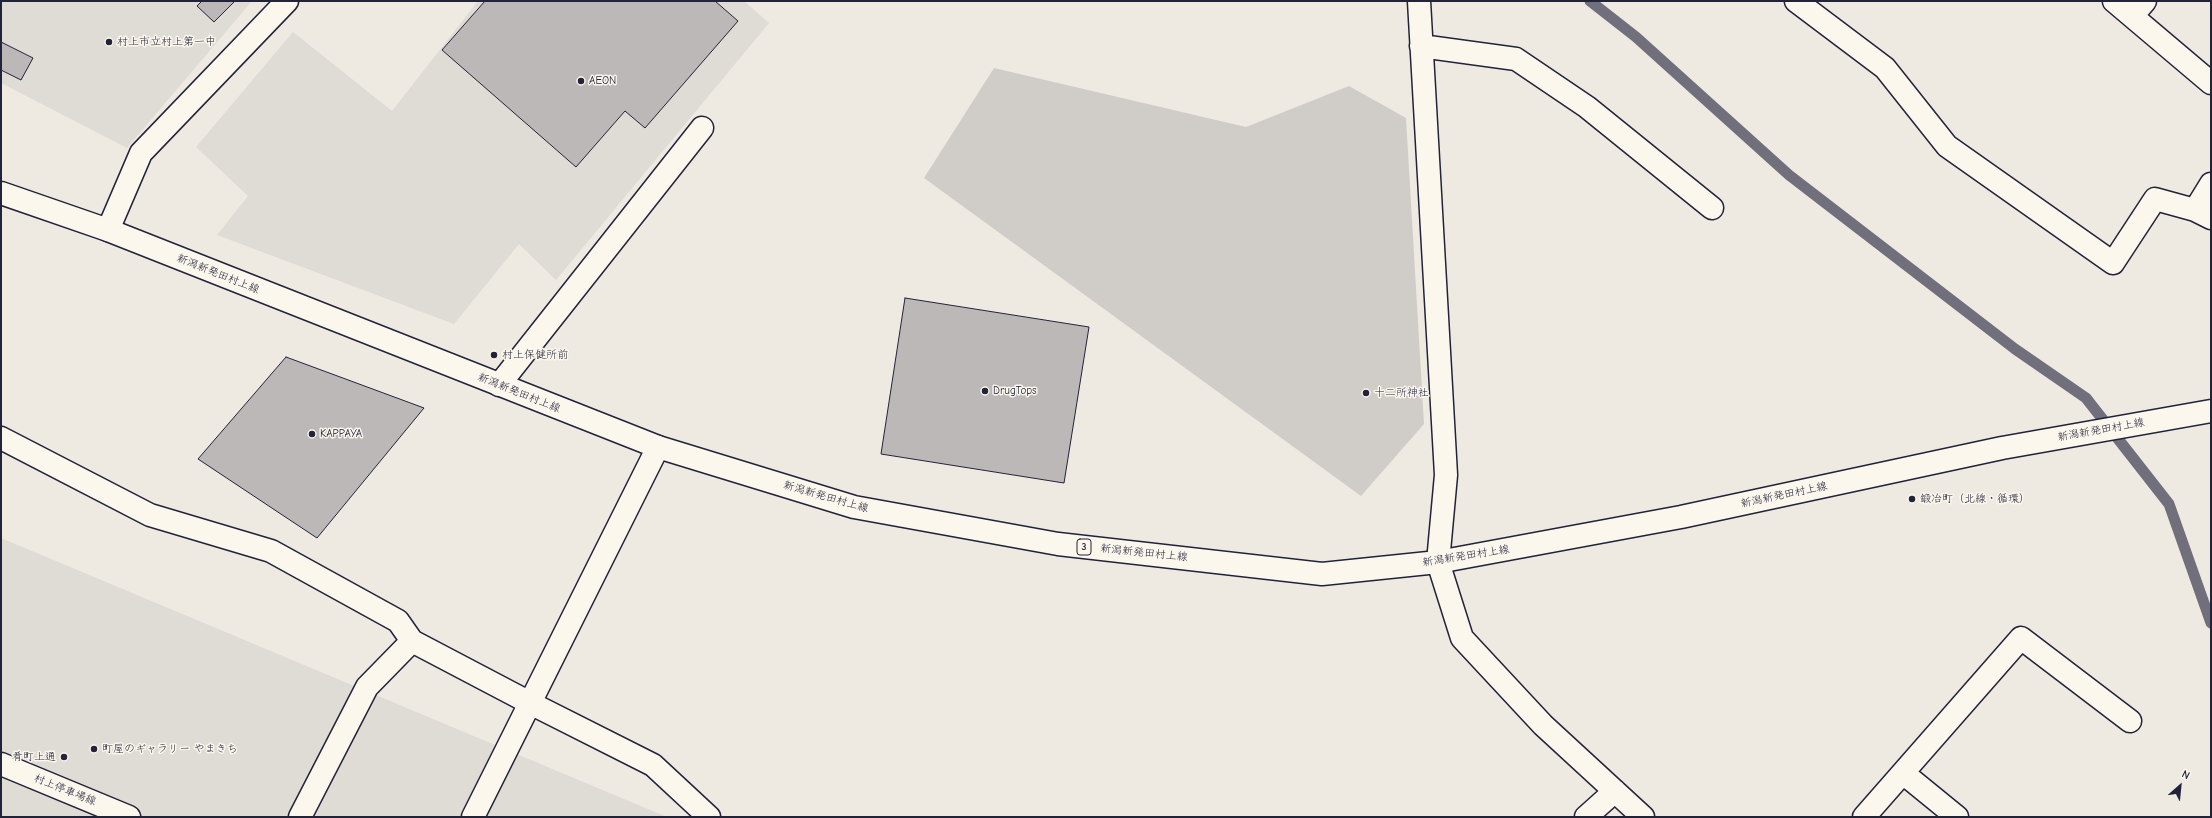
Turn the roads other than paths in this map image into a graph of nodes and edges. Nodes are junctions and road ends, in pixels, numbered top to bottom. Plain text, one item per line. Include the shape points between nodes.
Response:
1 (287, 1) edge
2 (1419, 1) edge
3 (1796, 1) edge
4 (2114, 1) edge
5 (2139, 9) edge
6 (1422, 46) junction
7 (2211, 83) edge
8 (702, 128) dead end
9 (2211, 184) edge
10 (1, 193) edge
11 (1712, 208) dead end
12 (2203, 214) edge
13 (108, 230) junction
14 (499, 385) junction
15 (2211, 411) edge
16 (1, 438) edge
17 (658, 447) junction
18 (1438, 562) junction
19 (412, 641) junction
20 (530, 704) junction
21 (2130, 721) dead end
22 (1, 764) edge
23 (1903, 772) junction
24 (1615, 791) junction
25 (129, 817) edge
26 (300, 817) edge
27 (473, 817) edge
28 (709, 817) edge
29 (1586, 817) edge
30 (1643, 817) edge
31 (1864, 817) edge
32 (1957, 817) edge

1 - 13 street via 141,153
2 - 6 street
3 - 12 street via 1885,68 1947,146 2113,263 2155,199
4 - 5 street
5 - 7 street
6 - 11 street via 1516,59 1587,107
6 - 18 street via 1446,475
8 - 14 street
9 - 12 street
10 - 13 street, 新潟新発田村上線 / 3
13 - 14 street, 新潟新発田村上線 / 3
14 - 17 street, 新潟新発田村上線 / 3
15 - 18 street, 新潟新発田村上線 / 3 via 2002,448 1681,517
16 - 19 street via 150,515 271,551 398,621
17 - 18 street, 新潟新発田村上線 / 3 via 854,507 1058,544 1322,574
17 - 20 street
18 - 24 street via 1462,638 1543,725
19 - 20 street
19 - 26 street via 367,687
20 - 27 street
20 - 28 street via 653,765
21 - 23 street via 2021,638
22 - 25 street, 村上停車場線
23 - 31 street
23 - 32 street
24 - 29 street
24 - 30 street

